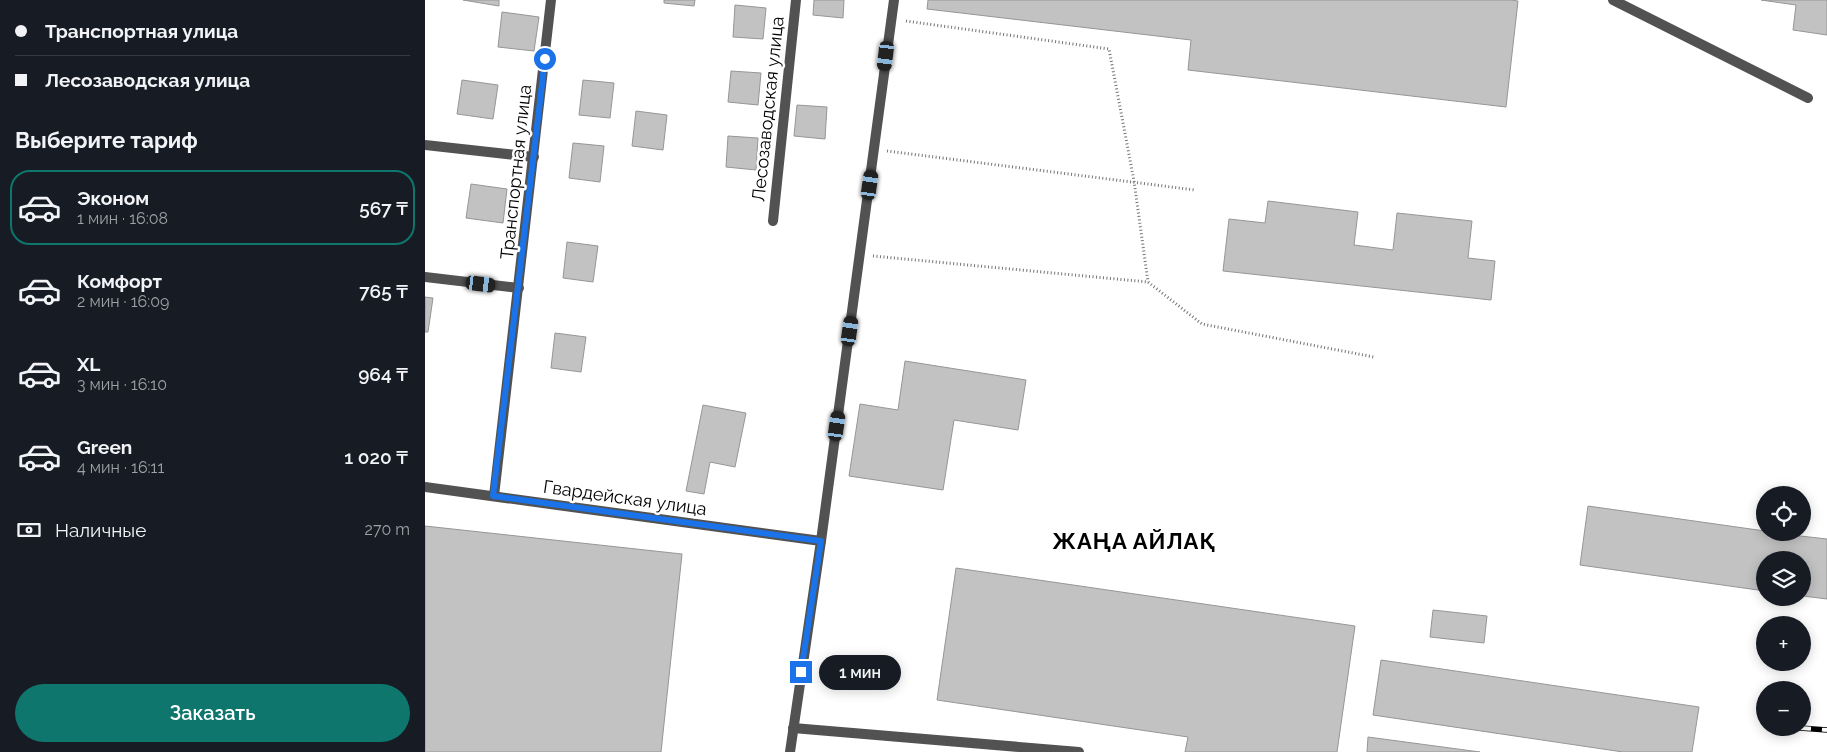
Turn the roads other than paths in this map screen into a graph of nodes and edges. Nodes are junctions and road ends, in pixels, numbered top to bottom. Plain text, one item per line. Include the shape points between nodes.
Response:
1 (551, 0) edge
2 (796, 0) edge
3 (894, 0) edge
4 (1613, 0) edge
5 (1808, 98) dead end
6 (425, 145) edge
7 (534, 157) junction
8 (773, 221) dead end
9 (425, 277) edge
10 (519, 288) junction
11 (425, 487) edge
12 (493, 496) junction
13 (821, 541) junction
14 (793, 728) junction
15 (790, 752) edge
16 (1079, 752) edge

1 - 7 street, Транспортная улица
2 - 8 street, Лесозаводская улица
3 - 13 street
4 - 5 street
6 - 7 street
7 - 10 street, Транспортная улица
9 - 10 street
10 - 12 street, Транспортная улица
11 - 12 street, Гвардейская улица
12 - 13 street, Гвардейская улица
13 - 14 street
14 - 15 street
14 - 16 street

